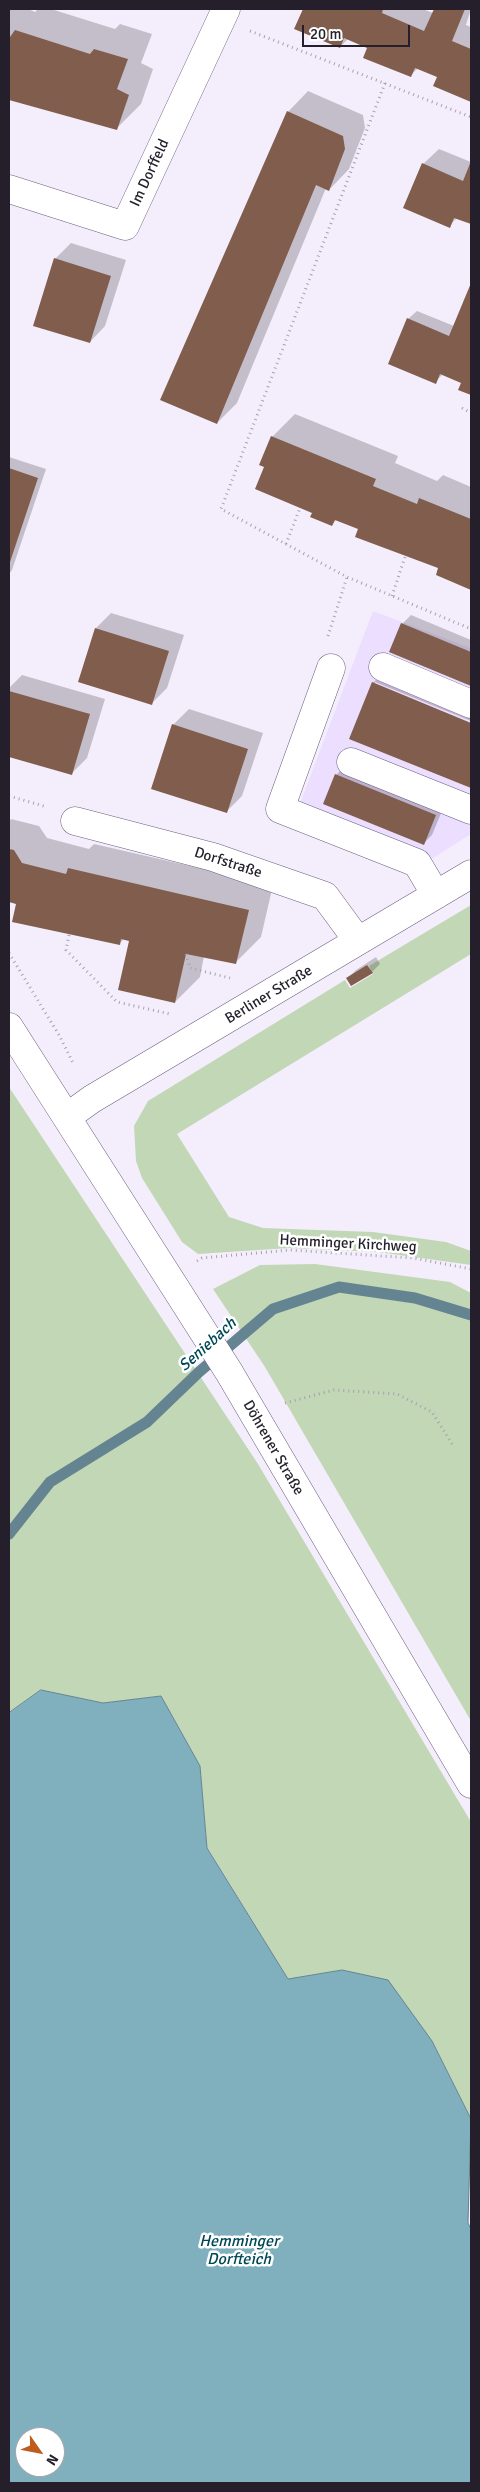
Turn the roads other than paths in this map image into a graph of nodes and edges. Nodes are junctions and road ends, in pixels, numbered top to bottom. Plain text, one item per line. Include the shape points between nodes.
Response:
1 (223, 14) edge
2 (9, 189) edge
3 (383, 667) dead end
4 (331, 668) road end
5 (471, 704) edge
6 (351, 762) dead end
7 (471, 810) edge
8 (75, 821) road end
9 (471, 874) edge
10 (436, 895) junction
11 (358, 941) junction
12 (9, 1027) edge
13 (67, 1117) junction
14 (471, 1784) edge

1 - 2 street, Im Dorffeld via 125,226
3 - 5 street
4 - 10 street via 280,809 416,863
6 - 7 street
8 - 11 street, Dorfstraße via 213,857 326,896
9 - 10 street, Berliner Straße
10 - 11 street, Berliner Straße
11 - 13 street, Berliner Straße
12 - 13 street
13 - 14 street, Döhrener Straße via 229,1372

